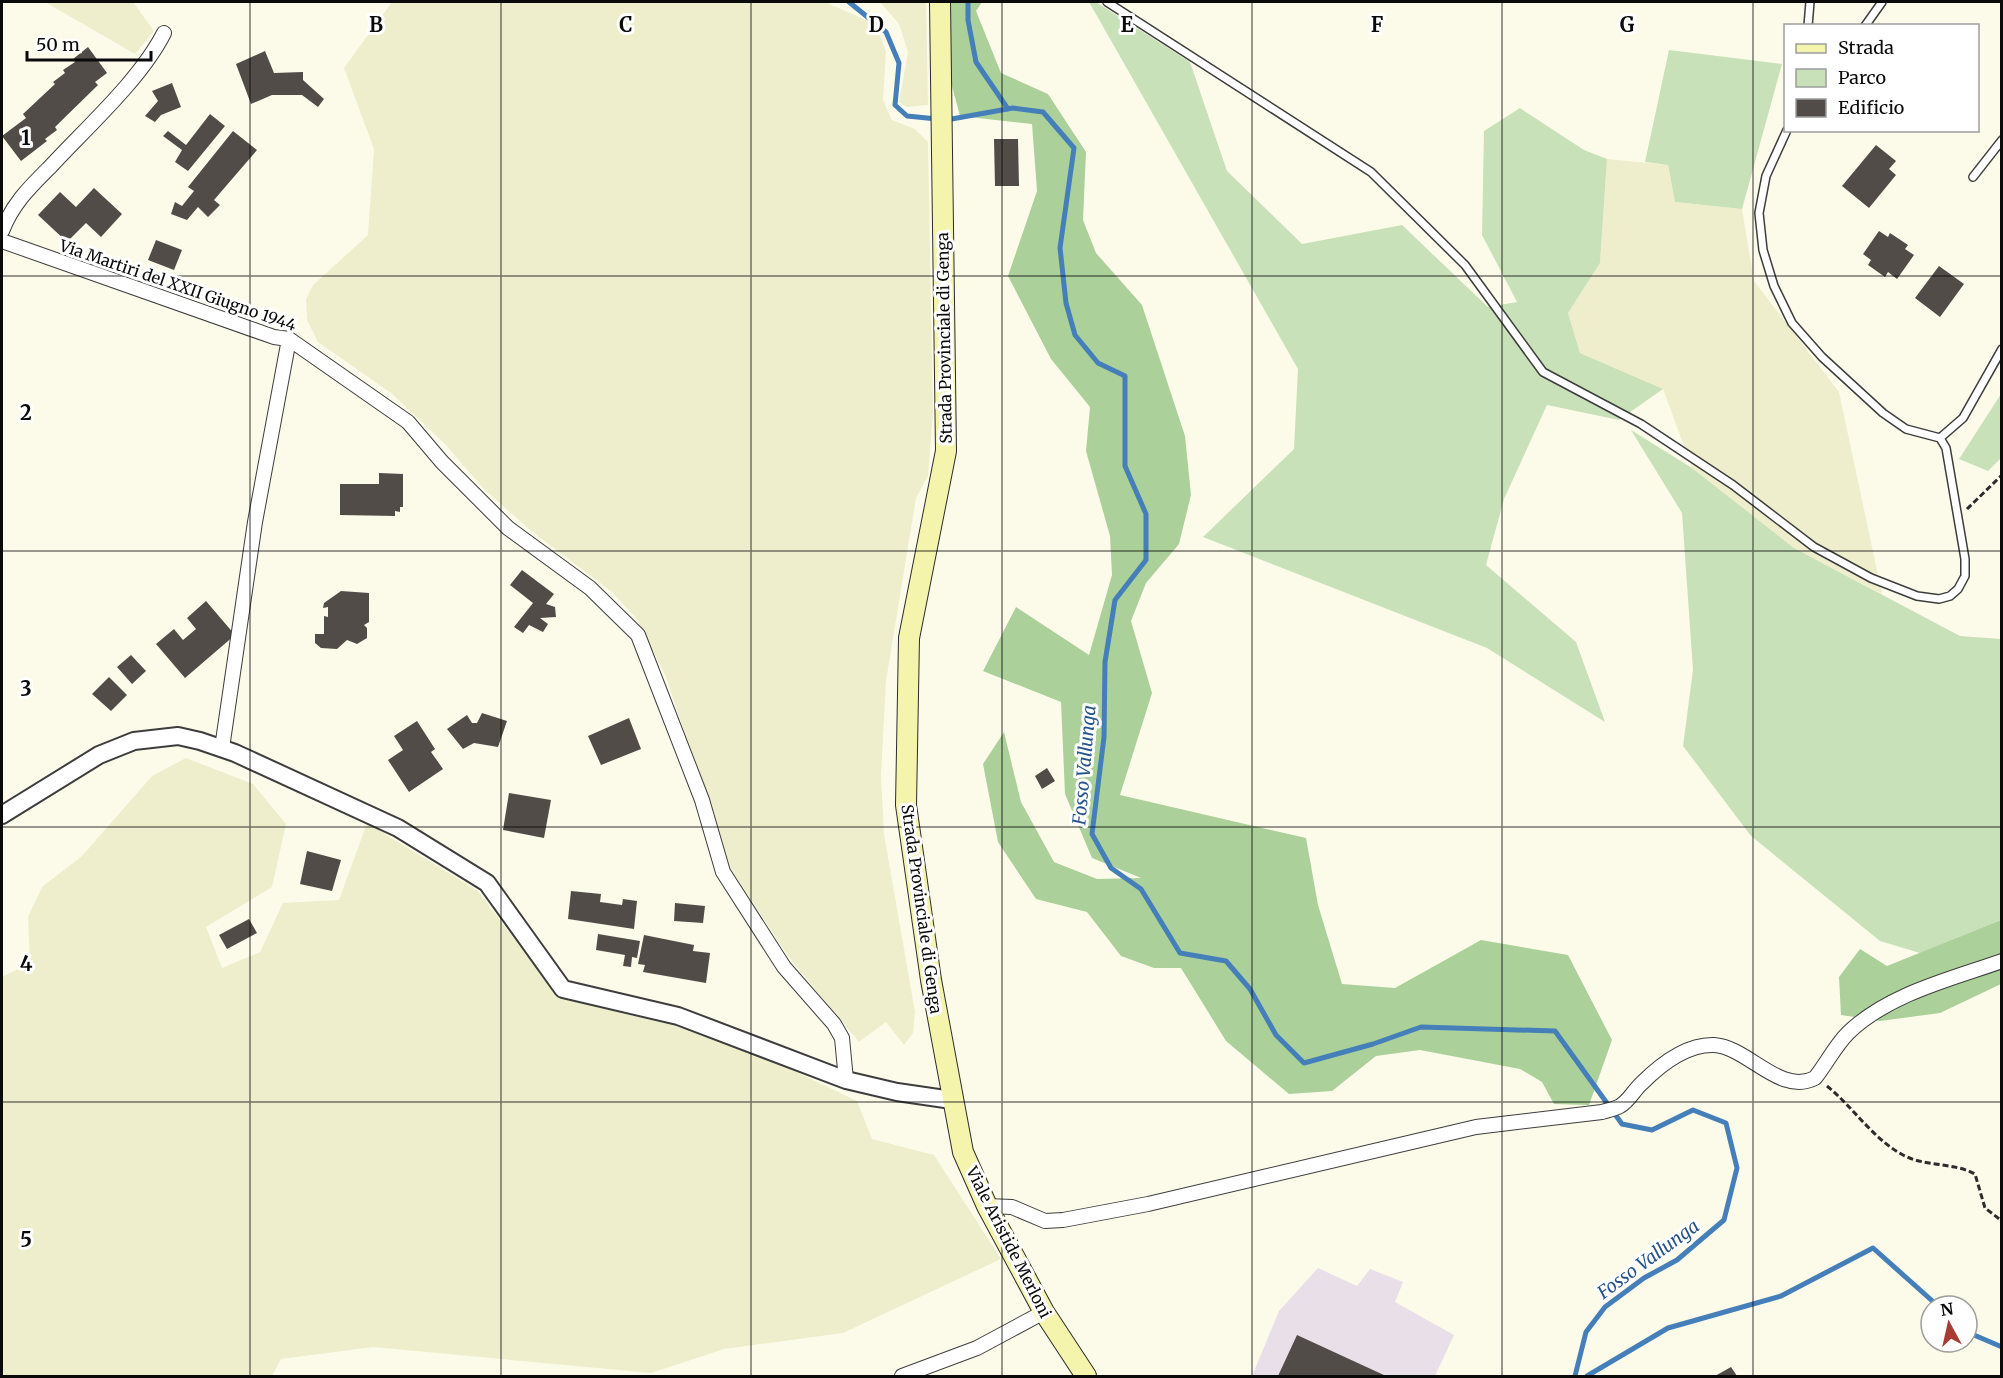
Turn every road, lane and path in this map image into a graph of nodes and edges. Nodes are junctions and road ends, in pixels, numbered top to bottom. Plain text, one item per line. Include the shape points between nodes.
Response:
1 (940, 2) edge
2 (1107, 2) edge
3 (1810, 2) edge
4 (1882, 2) edge
5 (1808, 24) edge
6 (1866, 24) edge
7 (164, 33) dead end
8 (1786, 132) edge
9 (2001, 140) edge
10 (1973, 177) dead end
11 (2, 231) edge
12 (2, 241) edge
13 (289, 339) junction
14 (2001, 349) edge
15 (1940, 438) junction
16 (2001, 475) edge
17 (1957, 518) junction
18 (222, 748) junction
19 (2, 815) edge
20 (2001, 961) edge
21 (1815, 1077) junction
22 (846, 1080) junction
23 (952, 1100) junction
24 (987, 1206) junction
25 (2001, 1221) edge
26 (1044, 1312) junction
27 (902, 1377) edge
28 (1086, 1377) edge

1 - 23 main road, Strada Provinciale di Genga via 946,451 909,638 906,805
2 - 17 lane via 1371,172 1465,265 1543,372 1650,430 1733,485 1814,547 1870,578 1917,596 1939,599 1950,596 1965,576
3 - 5 lane
4 - 6 lane
7 - 11 street via 110,103 12,207
8 - 15 lane via 1766,176 1759,213 1763,250 1774,286 1792,323 1822,357 1883,413 1906,429
9 - 10 lane
12 - 13 street, Via Martiri del XXII Giugno 1944
13 - 18 street via 255,522
13 - 22 street, Via Martiri del XXII Giugno 1944 via 408,422 508,528 590,588 638,635 702,800 723,872 784,967 834,1024 842,1038
14 - 15 lane via 1963,418
15 - 17 lane via 1946,448
16 - 17 path
18 - 19 street via 178,736 134,741 99,755
18 - 22 street via 398,828 487,883 563,989 678,1016
20 - 21 street via 1902,999 1874,1014 1840,1041
21 - 24 street via 1796,1082 1729,1048 1701,1046 1662,1066 1620,1106 1602,1112 1476,1127 1148,1204 1063,1220 1045,1221 1012,1208
21 - 25 path via 1902,1154 1964,1167 1975,1174 1985,1208
22 - 23 street
23 - 24 main road, Viale Aristide Merloni via 963,1152
24 - 26 main road, Viale Aristide Merloni
26 - 27 street via 977,1348
26 - 28 main road, Viale Aristide Merloni

